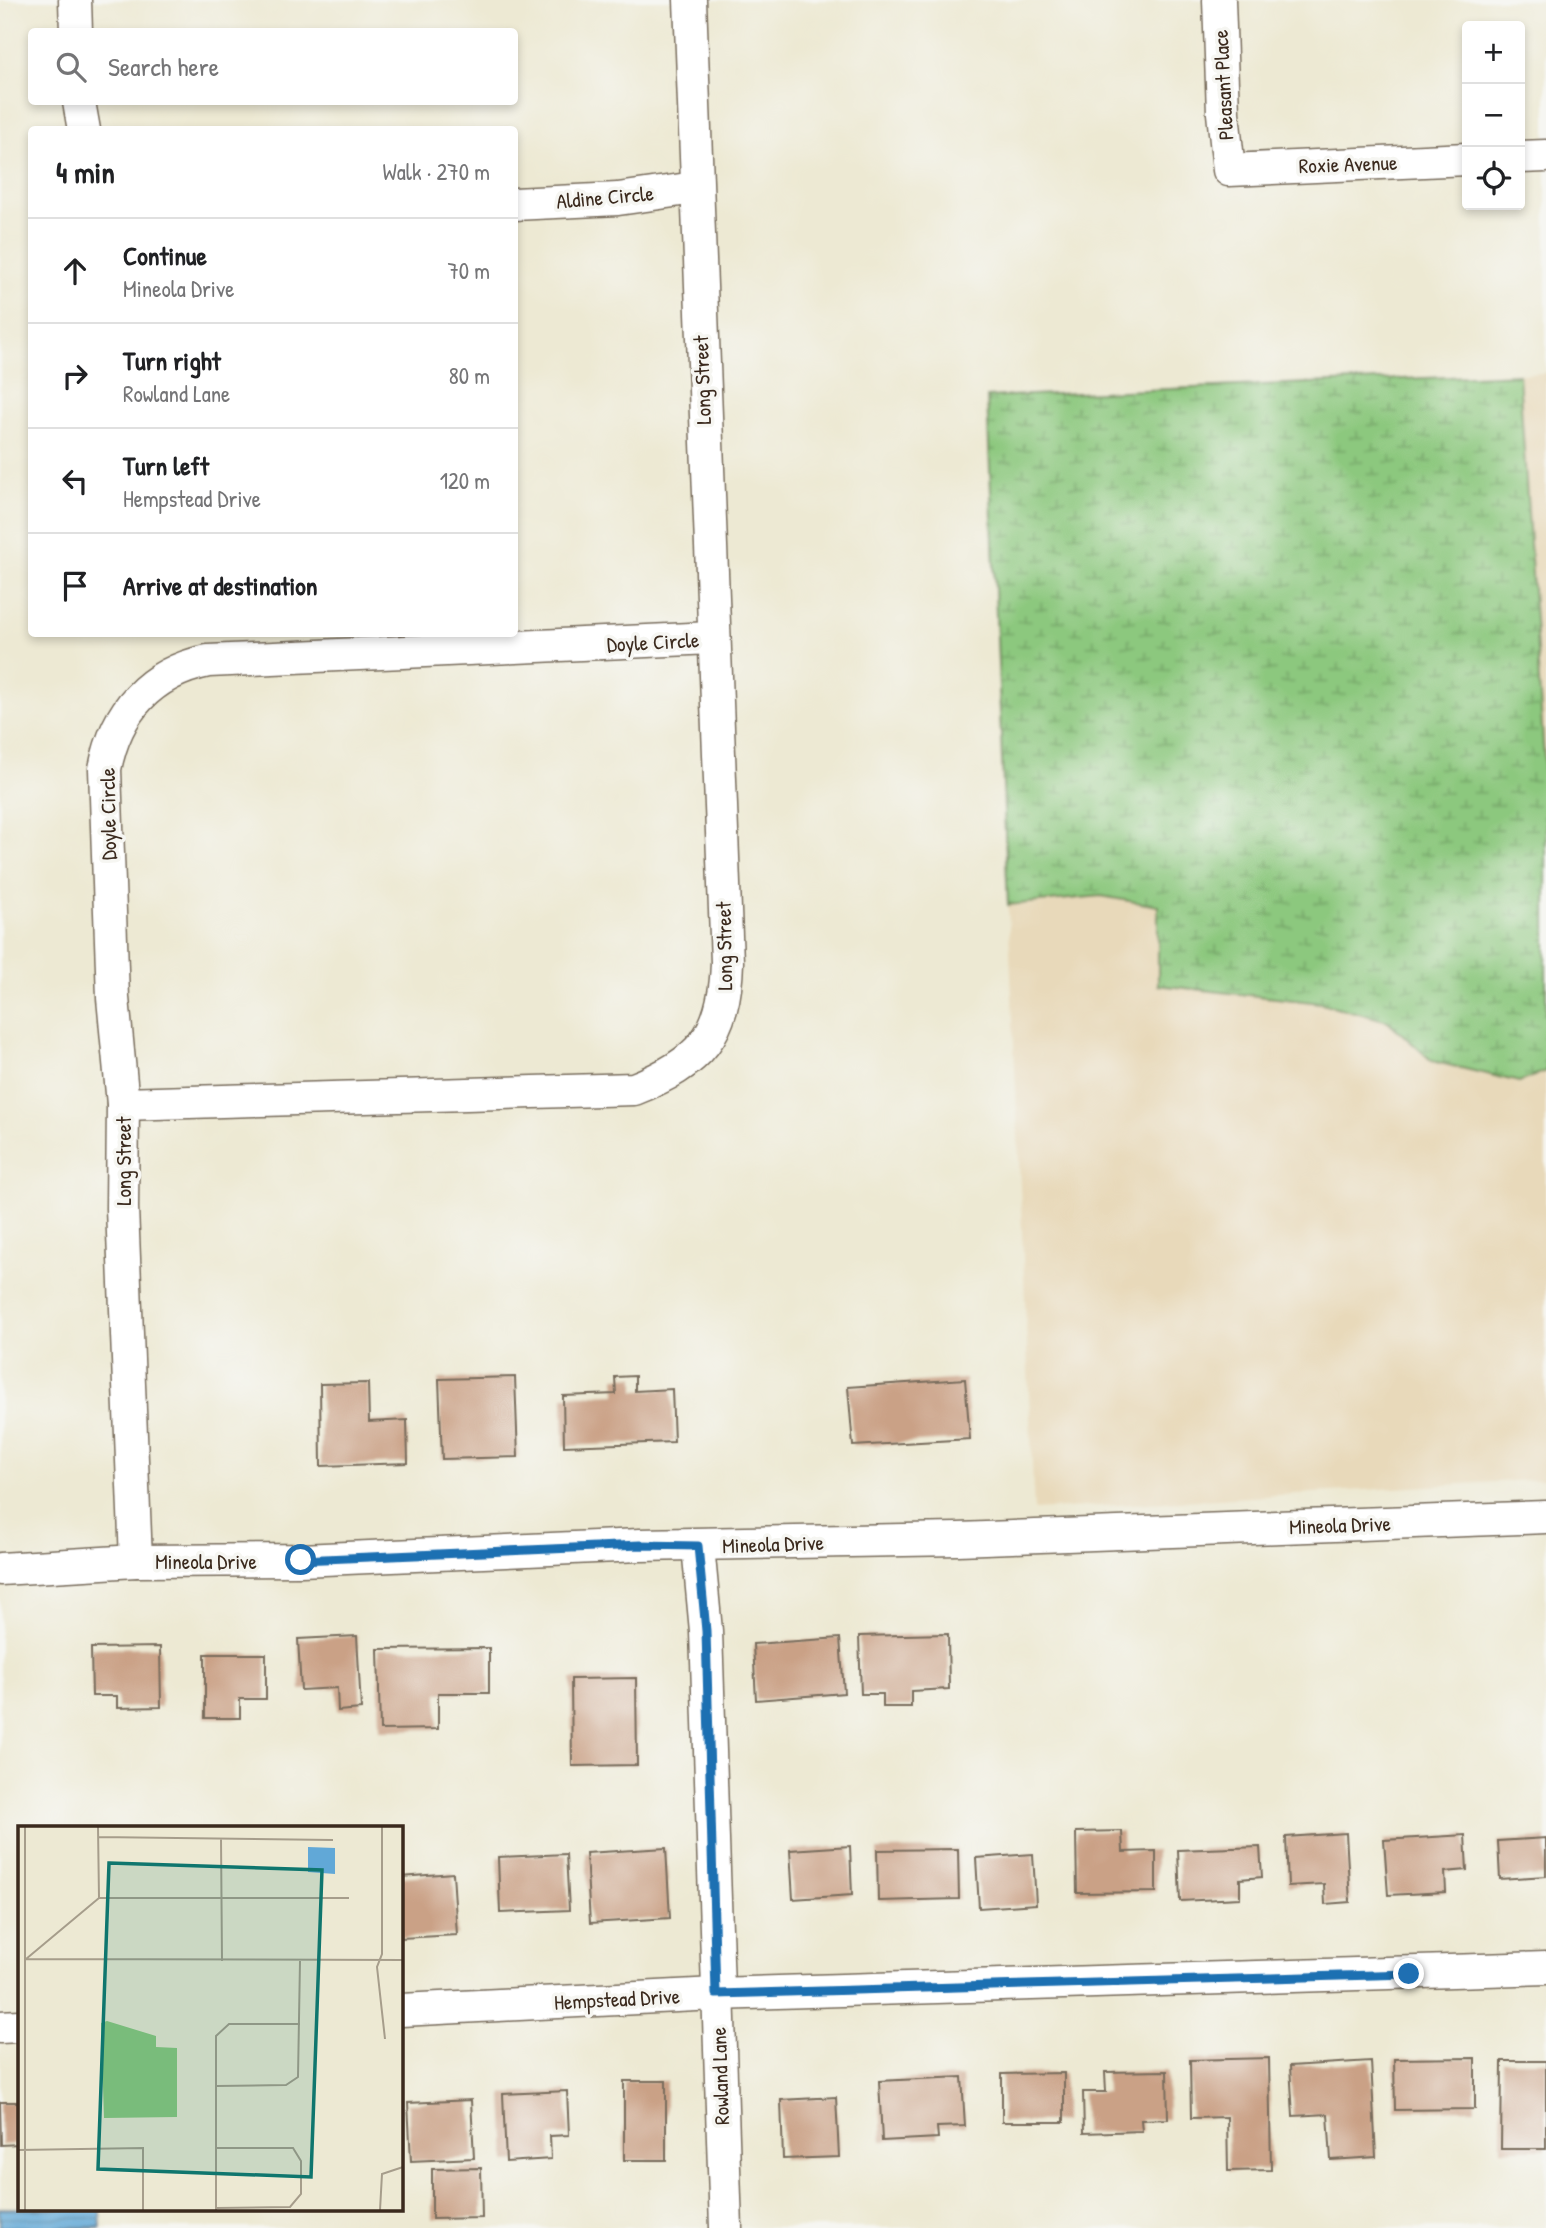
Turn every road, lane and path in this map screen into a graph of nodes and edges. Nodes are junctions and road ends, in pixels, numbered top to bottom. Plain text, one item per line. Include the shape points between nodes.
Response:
1 (75, 0) edge
2 (690, 0) edge
3 (1219, 0) edge
4 (76, 28) edge
5 (80, 105) edge
6 (83, 126) edge
7 (1546, 156) edge
8 (1525, 157) edge
9 (1462, 159) edge
10 (1229, 170) joint
11 (695, 188) junction
12 (518, 204) edge
13 (712, 638) junction
14 (123, 1104) junction
15 (1546, 1517) edge
16 (698, 1546) junction
17 (136, 1561) junction
18 (0, 1569) edge
19 (1546, 1968) edge
20 (716, 1994) junction
21 (402, 2010) edge
22 (0, 2026) edge
23 (18, 2026) edge
24 (726, 2228) edge

1 - 4 street
2 - 11 street, Long Street
3 - 10 street, Pleasant Place
5 - 6 street
7 - 8 street
9 - 10 street, Roxie Avenue
11 - 12 street, Aldine Circle via 618,199
11 - 13 street, Long Street
13 - 14 street, Doyle Circle via 208,661 166,677 139,696 110,741 105,769 113,999
13 - 14 street, Long Street via 726,999 708,1038 692,1059 634,1089 604,1092
14 - 17 street, Long Street via 122,1208
15 - 16 street, Mineola Drive
16 - 17 street, Mineola Drive
16 - 20 street, Rowland Lane via 706,1631
17 - 18 street, Mineola Drive
19 - 20 street, Hempstead Drive
20 - 21 street, Hempstead Drive
20 - 24 street, Rowland Lane
22 - 23 street

